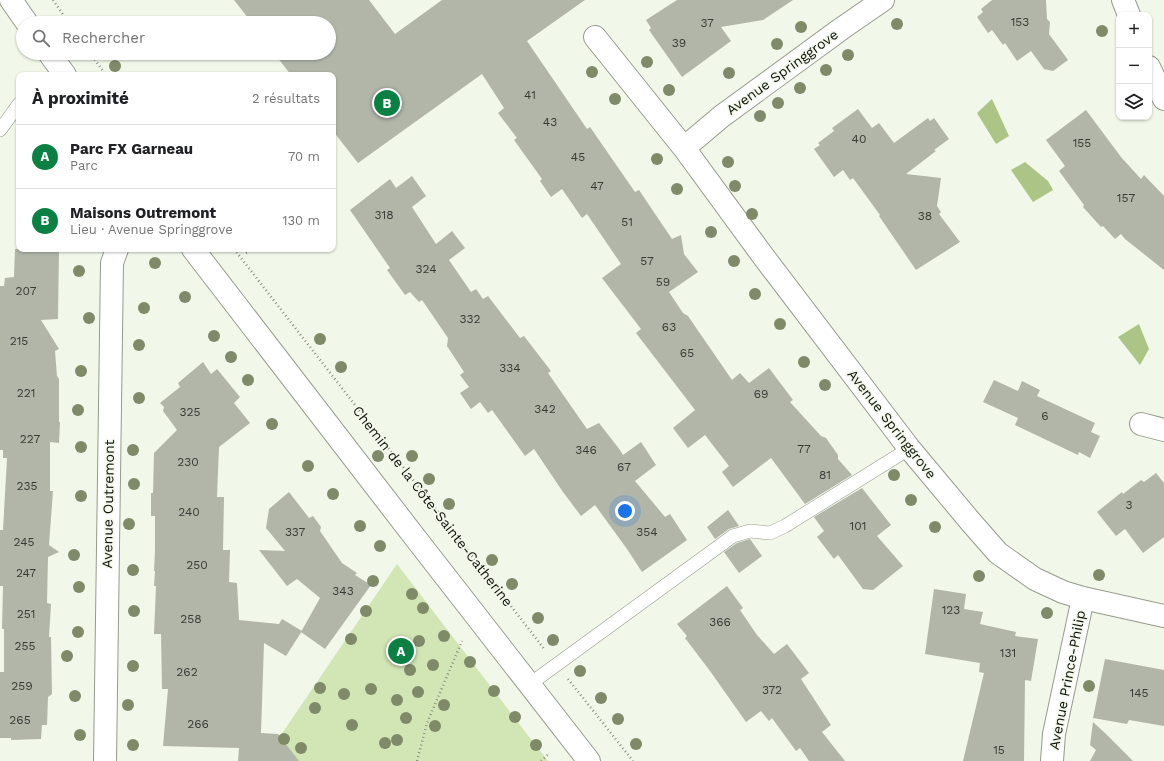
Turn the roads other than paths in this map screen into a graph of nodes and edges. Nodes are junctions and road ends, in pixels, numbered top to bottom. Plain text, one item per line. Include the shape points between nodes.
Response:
1 (11, 0) edge
2 (883, 0) edge
3 (1123, 0) edge
4 (1128, 12) edge
5 (22, 16) edge
6 (595, 37) dead end
7 (1152, 73) edge
8 (1164, 99) edge
9 (16, 108) edge
10 (0, 130) edge
11 (684, 148) junction
12 (116, 252) edge
13 (195, 252) edge
14 (1141, 424) dead end
15 (1164, 430) edge
16 (909, 448) junction
17 (1083, 598) junction
18 (1164, 616) edge
19 (530, 684) junction
20 (105, 761) edge
21 (589, 761) edge
22 (1052, 761) edge

1 - 5 street
2 - 11 street, Avenue Springgrove via 722,116
3 - 4 street
6 - 11 street, Avenue Springgrove
7 - 8 street
9 - 10 lane
11 - 16 street, Avenue Springgrove
12 - 20 street, Avenue Outremont via 112,263
13 - 19 street
14 - 15 street
16 - 17 street, Avenue Springgrove via 998,553 1035,579
16 - 19 lane via 785,526 770,533 750,531 733,536
17 - 18 street, Avenue Springgrove
17 - 22 street, Avenue Prince-Philip via 1054,734
19 - 21 street

